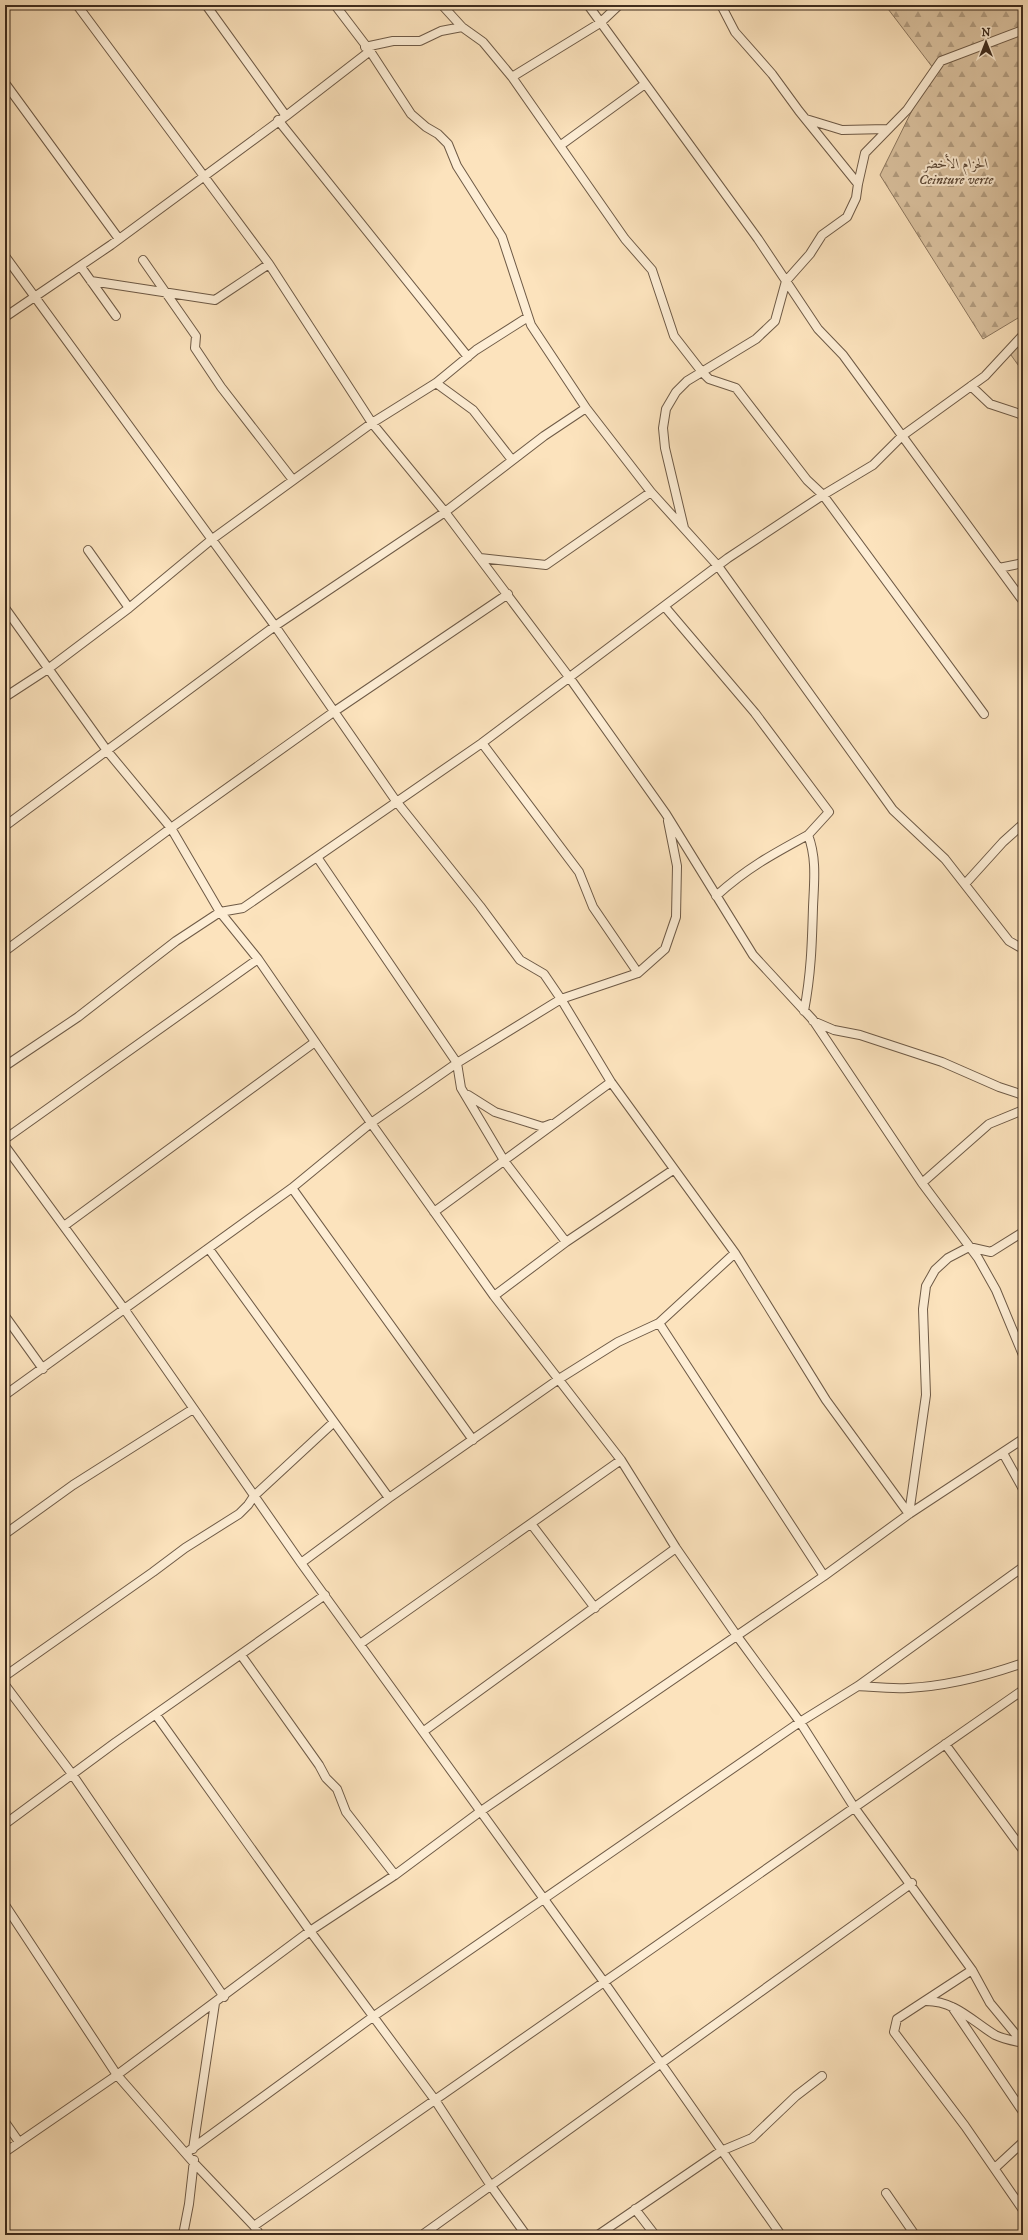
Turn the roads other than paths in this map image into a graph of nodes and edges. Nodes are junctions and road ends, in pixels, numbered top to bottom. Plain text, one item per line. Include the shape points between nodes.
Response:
1 (77, 5) edge
2 (206, 5) edge
3 (335, 5) edge
4 (442, 5) edge
5 (588, 5) edge
6 (619, 5) edge
7 (721, 5) edge
8 (600, 23) junction
9 (462, 27) junction
10 (1023, 30) edge
11 (367, 49) junction
12 (512, 77) junction
13 (5, 83) edge
14 (645, 84) junction
15 (286, 116) junction
16 (806, 119) junction
17 (278, 120) junction
18 (887, 129) junction
19 (561, 146) junction
20 (204, 175) junction
21 (858, 184) junction
22 (119, 239) junction
23 (5, 256) edge
24 (143, 260) dead end
25 (269, 264) junction
26 (81, 266) junction
27 (91, 281) junction
28 (786, 281) junction
29 (166, 294) junction
30 (34, 296) junction
31 (116, 316) dead end
32 (5, 317) edge
33 (528, 317) junction
34 (1023, 335) edge
35 (468, 357) junction
36 (702, 372) junction
37 (436, 383) junction
38 (971, 386) junction
39 (586, 408) junction
40 (1023, 415) edge
41 (372, 423) junction
42 (902, 436) junction
43 (512, 460) junction
44 (293, 480) junction
45 (651, 492) junction
46 (823, 495) junction
47 (445, 512) junction
48 (685, 530) junction
49 (211, 540) junction
50 (88, 550) dead end
51 (480, 558) junction
52 (1023, 563) edge
53 (718, 566) junction
54 (999, 568) junction
55 (508, 594) junction
56 (1023, 602) edge
57 (665, 607) junction
58 (5, 608) edge
59 (129, 608) junction
60 (276, 626) junction
61 (48, 669) junction
62 (569, 677) junction
63 (5, 697) edge
64 (335, 711) junction
65 (984, 714) dead end
66 (482, 743) junction
67 (108, 752) junction
68 (396, 801) junction
69 (666, 814) junction
70 (1023, 824) edge
71 (5, 826) edge
72 (170, 828) junction
73 (808, 835) junction
74 (317, 857) junction
75 (965, 884) junction
76 (716, 896) junction
77 (220, 912) junction
78 (1023, 949) edge
79 (5, 951) edge
80 (258, 959) junction
81 (638, 973) junction
82 (561, 999) junction
83 (804, 1011) junction
84 (813, 1020) junction
85 (315, 1042) junction
86 (457, 1063) junction
87 (5, 1066) edge
88 (611, 1082) junction
89 (466, 1094) junction
90 (1023, 1095) edge
91 (1023, 1110) edge
92 (371, 1123) junction
93 (554, 1123) junction
94 (5, 1139) edge
95 (5, 1146) edge
96 (505, 1162) junction
97 (673, 1170) junction
98 (922, 1184) junction
99 (292, 1188) junction
100 (434, 1212) junction
101 (64, 1226) junction
102 (1023, 1232) edge
103 (566, 1242) junction
104 (969, 1247) junction
105 (209, 1249) junction
106 (735, 1253) junction
107 (494, 1296) junction
108 (125, 1310) junction
109 (5, 1316) edge
110 (659, 1322) junction
111 (1023, 1355) edge
112 (42, 1369) junction
113 (559, 1379) junction
114 (5, 1395) edge
115 (193, 1409) junction
116 (334, 1422) junction
117 (1023, 1439) edge
118 (473, 1440) junction
119 (1003, 1453) junction
120 (621, 1460) junction
121 (1023, 1489) edge
122 (254, 1496) junction
123 (389, 1498) junction
124 (909, 1514) junction
125 (532, 1525) junction
126 (5, 1534) edge
127 (676, 1548) junction
128 (301, 1563) junction
129 (1023, 1568) edge
130 (824, 1576) junction
131 (325, 1595) junction
132 (595, 1608) junction
133 (736, 1636) junction
134 (360, 1644) junction
135 (241, 1655) junction
136 (1023, 1664) edge
137 (5, 1676) edge
138 (5, 1685) edge
139 (858, 1686) junction
140 (1023, 1690) edge
141 (156, 1715) junction
142 (800, 1722) junction
143 (424, 1731) junction
144 (945, 1744) junction
145 (72, 1774) junction
146 (854, 1807) junction
147 (481, 1811) junction
148 (5, 1824) edge
149 (1023, 1850) edge
150 (395, 1874) junction
151 (912, 1883) junction
152 (544, 1900) junction
153 (5, 1905) edge
154 (310, 1931) junction
155 (972, 1970) junction
156 (604, 1982) junction
157 (224, 1997) junction
158 (926, 2001) junction
159 (215, 2003) junction
160 (952, 2007) junction
161 (374, 2016) junction
162 (1023, 2043) edge
163 (661, 2064) junction
164 (117, 2075) junction
165 (822, 2076) dead end
166 (435, 2100) junction
167 (1023, 2112) edge
168 (5, 2122) edge
169 (19, 2142) junction
170 (1023, 2142) edge
171 (193, 2147) junction
172 (721, 2151) junction
173 (5, 2152) edge
174 (186, 2153) junction
175 (194, 2162) junction
176 (995, 2168) junction
177 (491, 2186) junction
178 (886, 2193) dead end
179 (635, 2209) junction
180 (1023, 2210) edge
181 (254, 2226) junction
182 (183, 2235) edge
183 (260, 2235) edge
184 (422, 2235) edge
185 (526, 2235) edge
186 (598, 2235) edge
187 (655, 2235) edge
188 (781, 2235) edge
189 (915, 2235) edge

1 - 20 street
2 - 15 street
3 - 11 street
4 - 9 street
5 - 8 street
6 - 8 street
7 - 16 street via 735,32 772,74
8 - 12 street
8 - 14 street
9 - 11 street via 441,31 420,41 393,41
9 - 12 street via 483,42
10 - 18 street via 944,59 907,110
11 - 15 street
11 - 33 street via 411,114 448,144 457,166 502,237
12 - 19 street
13 - 22 street
14 - 19 street
14 - 28 street
15 - 17 street
16 - 18 street via 842,130
16 - 21 street
17 - 20 street
17 - 35 street
18 - 21 street via 865,153
19 - 36 street via 625,239 652,270 674,336
20 - 22 street
20 - 25 street
21 - 28 street via 856,198 847,216 822,235 810,254
22 - 26 street
23 - 30 street
24 - 29 street
25 - 29 street via 215,300
25 - 41 street
26 - 27 street
26 - 30 street
27 - 29 street
27 - 31 street
28 - 36 street via 775,321 756,339
28 - 42 street via 818,329 843,355
29 - 44 street via 196,336 195,348 221,387
30 - 32 street
30 - 49 street
33 - 35 street
33 - 39 street
34 - 38 street via 985,376
35 - 37 street
36 - 46 street via 709,379 736,388 807,480
36 - 48 street via 676,392 666,409 663,428 672,481
37 - 41 street
37 - 43 street via 473,410
38 - 40 street via 990,404
38 - 42 street
39 - 43 street
39 - 45 street
41 - 44 street
41 - 47 street
42 - 46 street via 873,465
42 - 54 street
43 - 47 street
44 - 49 street
45 - 48 street
45 - 51 street via 546,565
46 - 53 street
46 - 65 street
47 - 51 street
47 - 60 street
48 - 53 street
49 - 59 street
49 - 60 street
50 - 59 street
51 - 55 street
52 - 54 street
53 - 57 street
53 - 75 street via 893,810 945,859
54 - 56 street
55 - 62 street
55 - 64 street
57 - 62 street
57 - 73 street via 755,713 829,812
58 - 61 street
59 - 61 street
60 - 64 street
60 - 67 street
61 - 63 street
61 - 67 street
62 - 66 street
62 - 69 street
64 - 68 street
64 - 72 street
66 - 68 street
66 - 81 street via 579,872 593,907
67 - 71 street
67 - 72 street
68 - 74 street
68 - 82 street via 520,960 544,974
69 - 76 street
69 - 81 street via 677,866 676,917 664,949
70 - 75 street
72 - 77 street
72 - 79 street
73 - 76 street via 762,859 740,874
73 - 83 street via 814,849 814,888 812,964
74 - 77 street via 243,908
74 - 86 street
75 - 78 street via 1009,941
76 - 83 street via 753,955
77 - 80 street
77 - 87 street via 176,941 78,1017
80 - 85 street
80 - 94 street
81 - 82 street
82 - 86 street
82 - 88 street
83 - 84 street
84 - 90 street via 834,1030 860,1035 942,1062
84 - 98 street
85 - 92 street
85 - 101 street
86 - 89 street via 461,1088
86 - 92 street
88 - 93 street
88 - 97 street
89 - 93 street via 495,1112 543,1127
89 - 96 street
91 - 98 street via 989,1124
92 - 99 street
92 - 100 street
93 - 96 street
95 - 101 street
96 - 100 street
96 - 103 street
97 - 103 street
97 - 106 street
98 - 104 street
99 - 105 street
99 - 118 street
100 - 107 street
101 - 108 street
102 - 104 street via 991,1252
103 - 107 street
104 - 111 street via 996,1290
104 - 124 street via 948,1258 935,1270 926,1286 923,1309 926,1395
105 - 108 street
105 - 116 street
106 - 110 street
106 - 124 street via 826,1400
107 - 113 street
108 - 112 street
108 - 115 street
109 - 112 street
110 - 113 street via 618,1342
110 - 130 street
112 - 114 street
113 - 118 street
113 - 120 street
115 - 122 street
115 - 126 street via 73,1485
116 - 122 street
116 - 123 street
117 - 119 street
118 - 123 street
119 - 121 street
119 - 124 street
120 - 125 street
120 - 127 street
122 - 128 street
122 - 137 street via 239,1514 185,1548
123 - 128 street
124 - 130 street
125 - 132 street
125 - 134 street
127 - 132 street
127 - 133 street
128 - 131 street
129 - 139 street
130 - 133 street
131 - 134 street
131 - 135 street
132 - 143 street
133 - 142 street
133 - 147 street
134 - 143 street
135 - 141 street
135 - 150 street via 326,1778 337,1789 346,1812
136 - 139 street via 946,1683 907,1688
138 - 145 street
139 - 142 street
140 - 144 street
141 - 145 street
141 - 154 street
142 - 146 street
142 - 152 street
143 - 147 street
144 - 146 street
144 - 149 street
145 - 148 street
145 - 157 street
146 - 151 street
146 - 156 street
147 - 150 street
147 - 152 street
150 - 154 street
151 - 155 street
151 - 163 street
152 - 156 street
152 - 161 street
153 - 164 street
154 - 157 street
154 - 161 street
155 - 158 street
155 - 162 street via 990,2002
156 - 163 street
156 - 166 street
157 - 159 street
158 - 160 street via 940,2001
158 - 176 street via 897,2019 894,2032
159 - 164 street
159 - 171 street
160 - 162 street via 997,2036
160 - 167 street
161 - 166 street
161 - 171 street
163 - 172 street
163 - 177 street
164 - 169 street
164 - 174 street
165 - 172 street via 796,2096 752,2138
166 - 177 street
166 - 181 street
168 - 169 street
169 - 173 street
170 - 176 street
171 - 174 street
171 - 175 street
172 - 179 street
172 - 188 street
174 - 175 street
175 - 181 street
175 - 182 street
176 - 180 street
177 - 184 street
177 - 185 street
178 - 189 street
179 - 186 street
179 - 187 street
181 - 183 street

